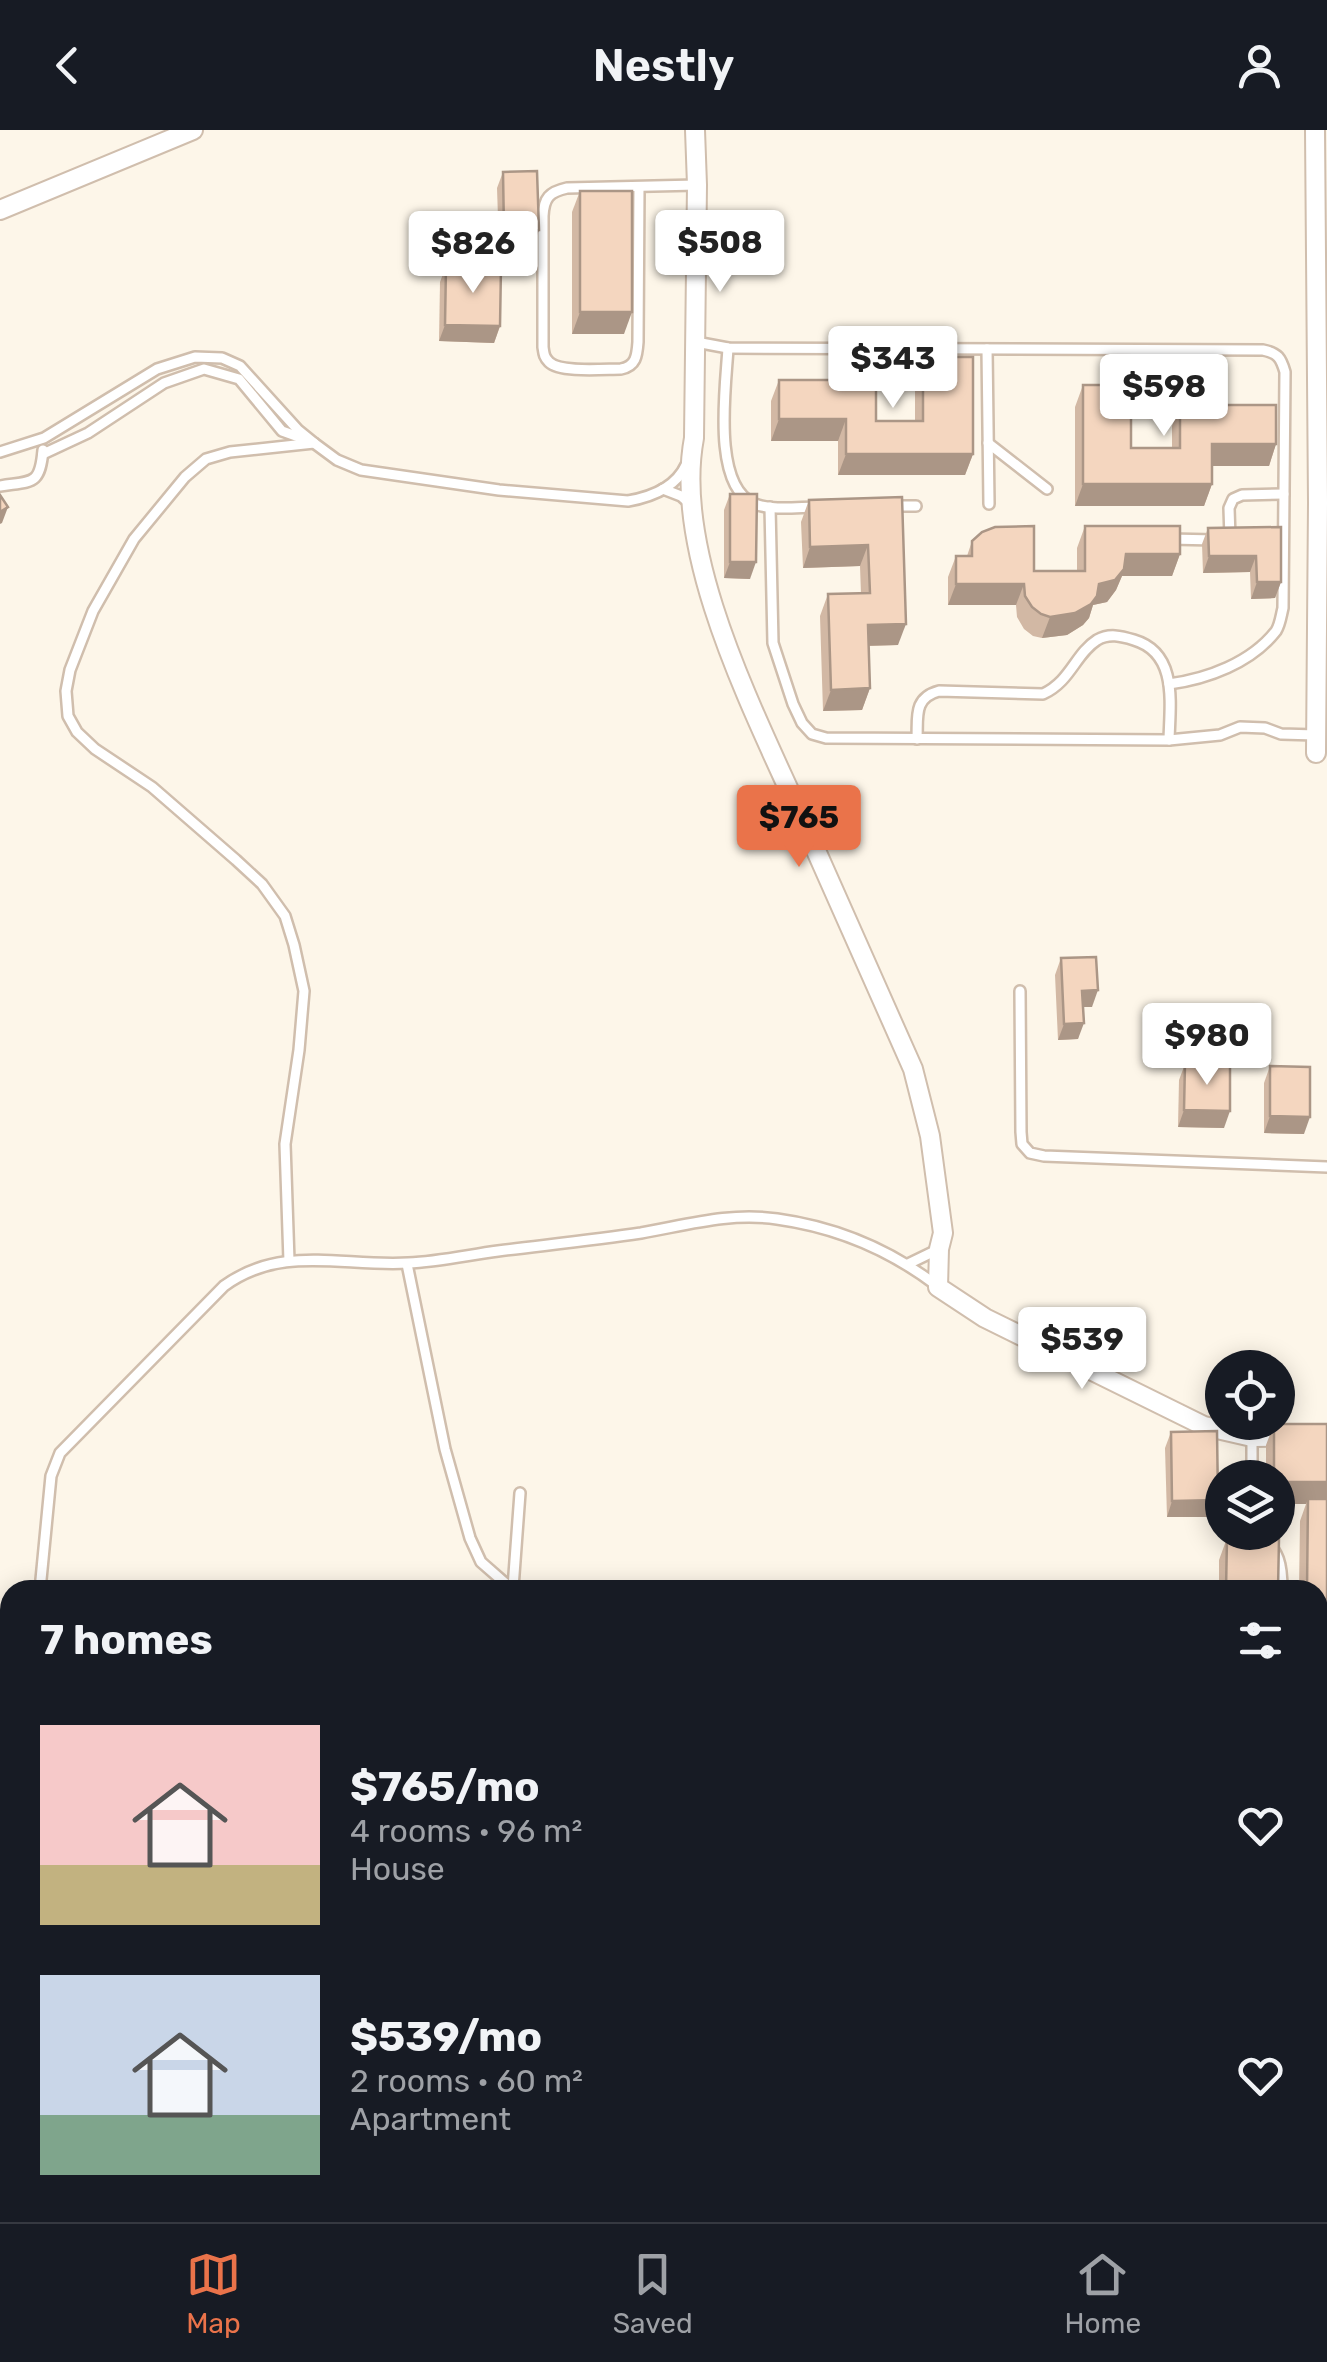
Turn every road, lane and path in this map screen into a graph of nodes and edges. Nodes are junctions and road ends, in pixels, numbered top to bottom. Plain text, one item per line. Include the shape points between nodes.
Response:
1 (193, 130) edge
2 (695, 130) edge
3 (1315, 130) edge
4 (697, 185) junction
5 (639, 186) junction
6 (0, 210) edge
7 (1322, 224) edge
8 (696, 342) junction
9 (728, 348) junction
10 (987, 349) junction
11 (44, 438) junction
12 (314, 443) junction
13 (988, 443) junction
14 (0, 452) edge
15 (43, 454) junction
16 (691, 456) junction
17 (0, 486) edge
18 (664, 489) junction
19 (1047, 489) dead end
20 (1284, 494) junction
21 (1322, 503) edge
22 (988, 504) dead end
23 (692, 506) junction
24 (880, 506) edge
25 (916, 506) dead end
26 (770, 507) junction
27 (825, 507) edge
28 (1155, 539) edge
29 (1230, 540) junction
30 (1248, 540) edge
31 (1265, 540) edge
32 (1283, 540) junction
33 (1169, 684) junction
34 (918, 739) junction
35 (1169, 740) junction
36 (1316, 744) joint
37 (1020, 992) dead end
38 (1327, 1166) edge
39 (939, 1249) junction
40 (289, 1261) junction
41 (407, 1264) junction
42 (908, 1264) junction
43 (938, 1286) junction
44 (1205, 1426) edge
45 (1295, 1436) edge
46 (1327, 1436) edge
47 (520, 1493) dead end
48 (1277, 1550) edge
49 (41, 1580) edge
50 (502, 1580) edge
51 (514, 1580) edge
52 (1282, 1580) edge

1 - 6 street
2 - 4 street
3 - 7 street
4 - 5 lane
4 - 8 street
5 - 5 lane via 567,188 547,196 543,348 551,365 621,368 634,362
7 - 21 street
8 - 9 lane
8 - 16 street
9 - 10 lane
9 - 26 lane via 724,428 732,480 754,504
10 - 13 lane
10 - 20 lane via 1275,353 1285,372
11 - 12 lane via 156,369 195,357 240,366
11 - 14 lane
11 - 15 lane
12 - 15 lane via 282,432 239,379 204,368 164,383 88,434
12 - 18 lane via 360,470 448,483 628,500
12 - 40 lane via 230,452 206,459 185,477 134,539 94,610 66,691 77,732 236,860 285,916 304,991 285,1144
13 - 19 lane
13 - 22 lane
15 - 17 lane via 37,478
16 - 18 lane
16 - 23 street
18 - 23 lane
20 - 29 lane via 1233,498
20 - 32 lane
21 - 36 street
23 - 39 street via 700,562 732,656 913,1069 930,1136 943,1232
24 - 25 lane
26 - 27 lane
26 - 34 lane via 773,643 802,723 826,738
28 - 29 lane
29 - 30 lane
31 - 32 lane
32 - 33 lane via 1278,628 1235,664
33 - 34 lane via 1157,651 1118,635 1100,637 1042,694 928,694 919,705
33 - 35 lane
34 - 35 lane
35 - 36 lane via 1240,727
37 - 38 lane via 1021,1132 1030,1153
39 - 42 lane
39 - 43 street
40 - 41 lane
40 - 49 lane via 264,1264 224,1286 60,1454 51,1476
41 - 42 lane via 744,1216 842,1233
41 - 50 lane via 470,1538 481,1562
42 - 43 lane
43 - 44 street via 985,1318
45 - 46 street
47 - 51 lane
48 - 52 lane

